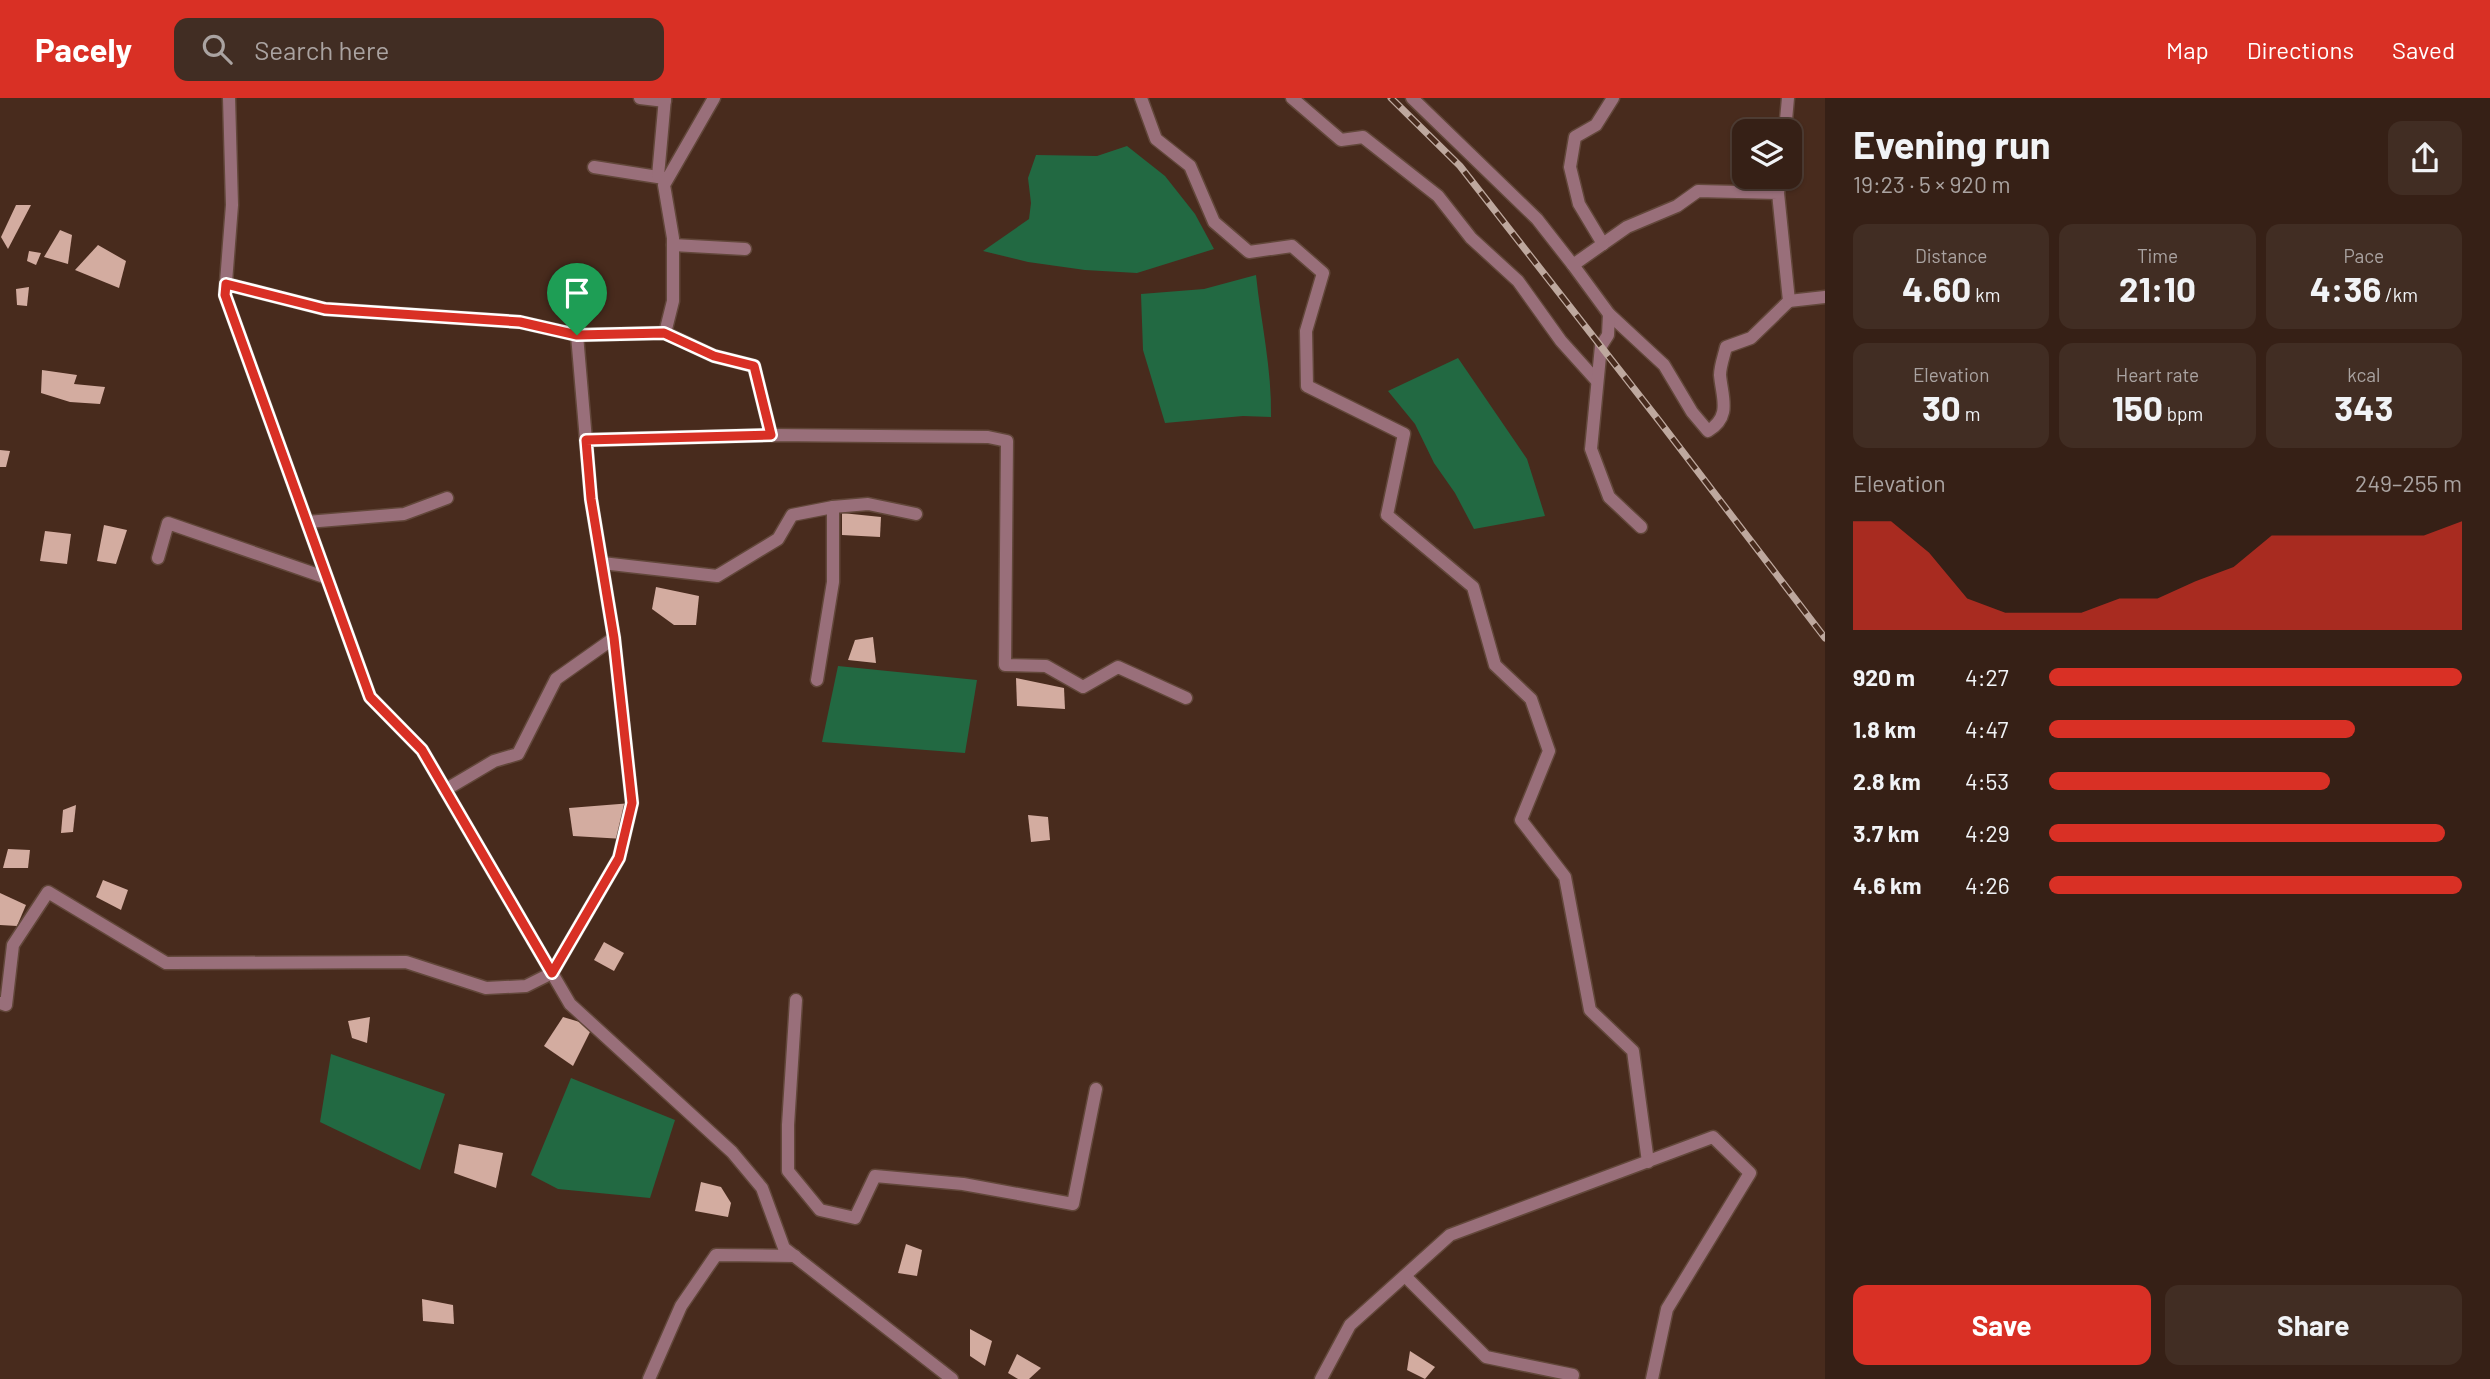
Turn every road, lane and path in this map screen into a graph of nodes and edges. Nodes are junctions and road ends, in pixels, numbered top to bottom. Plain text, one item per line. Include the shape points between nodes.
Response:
1 (229, 98) edge
2 (640, 98) edge
3 (714, 98) edge
4 (1141, 98) edge
5 (1292, 98) edge
6 (1412, 98) edge
7 (1614, 98) edge
8 (1788, 98) edge
9 (665, 99) edge
10 (1786, 119) edge
11 (594, 167) dead end
12 (663, 177) junction
13 (1778, 189) edge
14 (1778, 193) junction
15 (1603, 244) junction
16 (673, 245) junction
17 (745, 249) dead end
18 (1573, 265) junction
19 (226, 284) junction
20 (1825, 296) edge
21 (1789, 301) junction
22 (1609, 314) junction
23 (664, 333) junction
24 (577, 335) junction
25 (1597, 381) junction
26 (771, 435) junction
27 (586, 440) junction
28 (447, 498) dead end
29 (833, 507) junction
30 (916, 514) dead end
31 (307, 522) junction
32 (1641, 527) dead end
33 (158, 558) dead end
34 (602, 563) junction
35 (327, 578) junction
36 (614, 638) junction
37 (817, 680) dead end
38 (1186, 698) dead end
39 (445, 790) junction
40 (552, 973) junction
41 (796, 1000) dead end
42 (0, 1003) edge
43 (1096, 1089) dead end
44 (1648, 1162) junction
45 (795, 1256) junction
46 (1405, 1276) junction
47 (649, 1379) edge
48 (952, 1379) edge
49 (1321, 1379) edge
50 (1572, 1379) edge
51 (1652, 1379) edge

1 - 19 street via 232,205
2 - 9 street
3 - 12 street
4 - 44 street via 1156,139 1190,166 1214,222 1249,252 1292,246 1323,272 1306,331 1307,386 1404,434 1387,515 1473,587 1495,665 1531,699 1549,751 1521,820 1565,877 1590,1010 1633,1051
5 - 25 street via 1341,140 1363,137 1438,195 1471,238 1518,281
6 - 18 street via 1537,219
7 - 15 street via 1596,125 1575,137 1570,167 1579,204
8 - 10 street
9 - 12 street
11 - 12 street
12 - 16 street
13 - 14 street
14 - 15 street via 1698,191
14 - 21 street
15 - 18 street
16 - 17 street
16 - 23 street via 673,301
18 - 22 street
19 - 24 street via 325,309 520,322
19 - 31 street via 225,295
20 - 21 street
21 - 22 street via 1751,338 1726,347 1720,372 1726,403 1718,425 1708,431 1664,365
22 - 25 street
23 - 24 street
23 - 26 street via 714,356 754,366
24 - 27 street
25 - 32 street via 1591,449 1609,497
26 - 27 street
26 - 38 street via 1007,441 1005,665 1046,666 1083,687 1118,667
27 - 34 street
28 - 31 street via 404,514
29 - 30 street via 868,504
29 - 34 street via 792,515 778,539 717,576
29 - 37 street via 833,582
31 - 35 street
33 - 35 street via 168,523
34 - 36 street
35 - 39 street via 370,697 422,750
36 - 39 street via 556,679 518,754 494,761
36 - 40 street via 632,803 619,858
39 - 40 street
40 - 42 street via 526,986 486,988 406,961 166,963 48,892 13,945 6,1005
40 - 45 street via 570,1004 732,1152 762,1188 784,1248
41 - 43 street via 788,1171 820,1210 855,1218 875,1175 963,1184 1073,1204
44 - 46 street via 1450,1235
44 - 51 street via 1713,1137 1750,1173 1667,1309
45 - 47 street via 716,1255 681,1306
45 - 48 street
46 - 49 street via 1350,1325
46 - 50 street via 1486,1357 1573,1375

